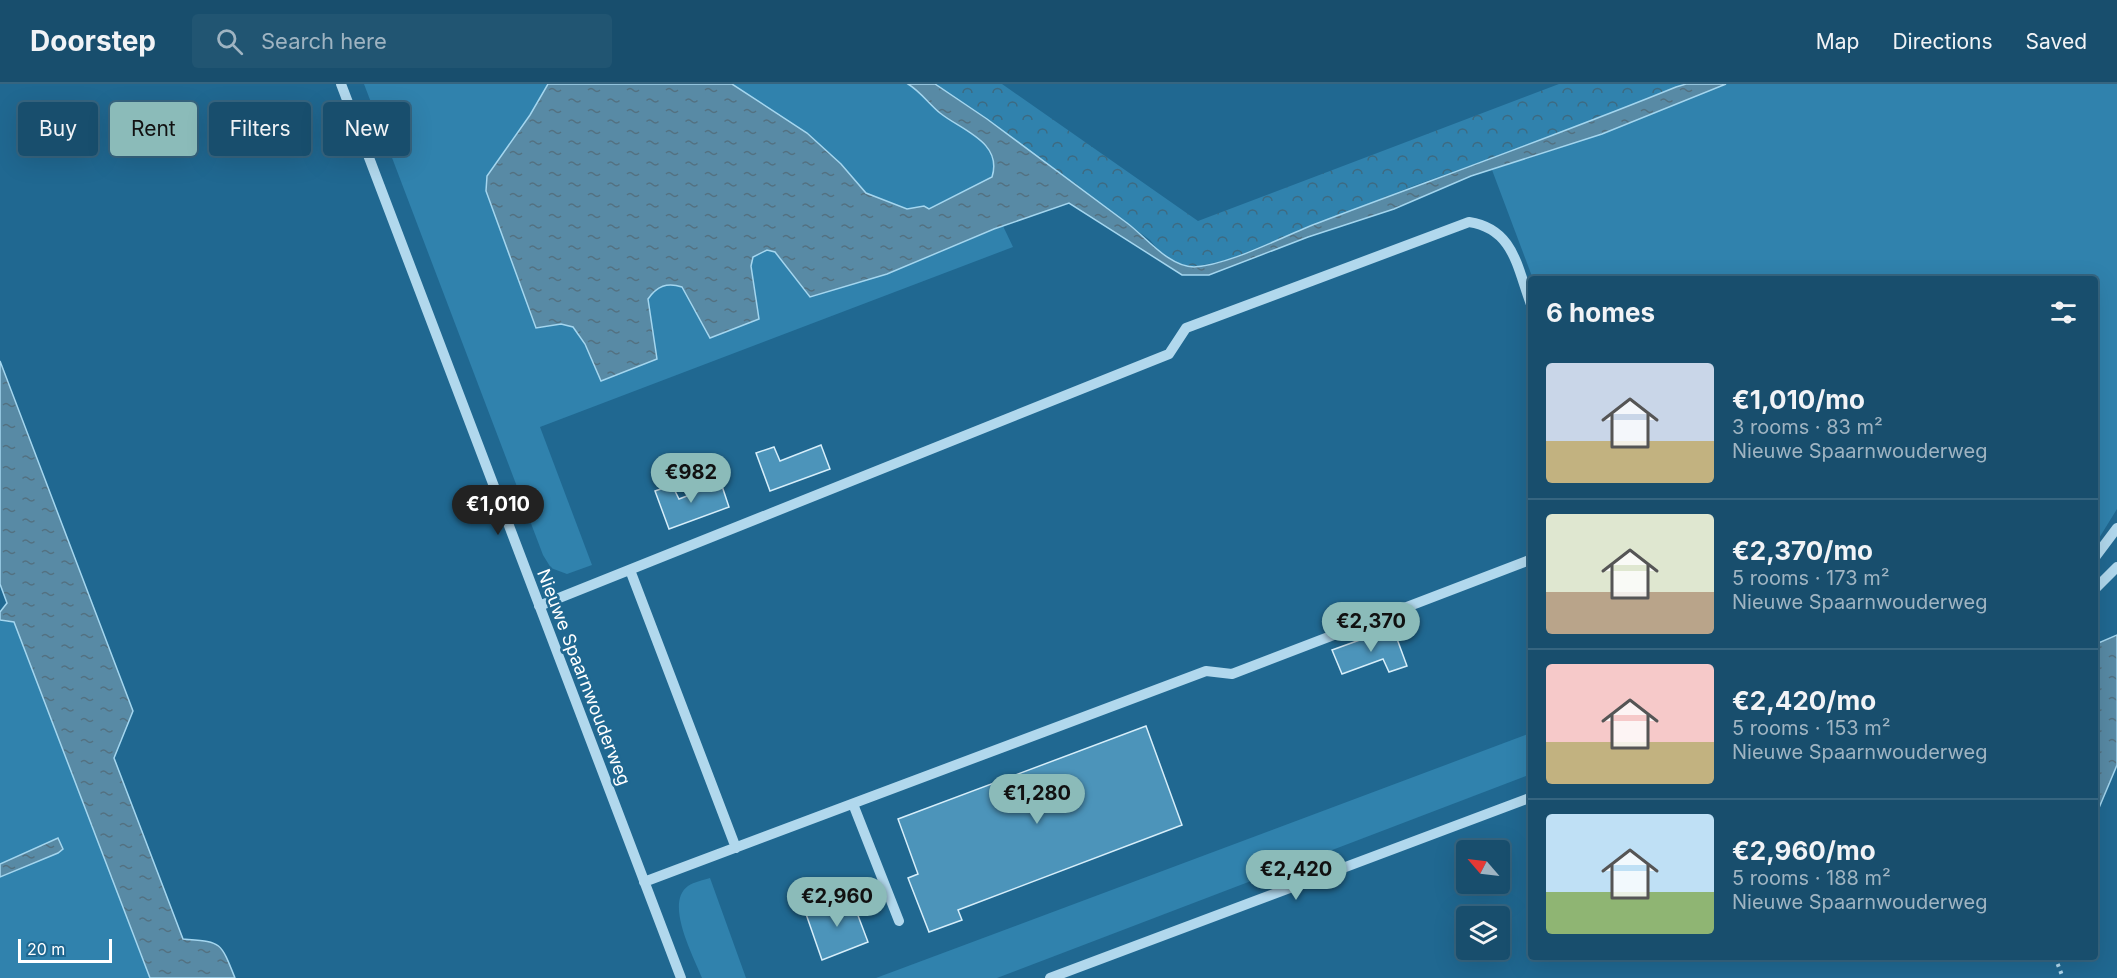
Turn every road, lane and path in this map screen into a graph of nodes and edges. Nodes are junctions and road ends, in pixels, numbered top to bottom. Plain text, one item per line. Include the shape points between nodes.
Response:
1 (341, 84) edge
2 (1528, 297) edge
3 (2117, 528) edge
4 (2098, 553) edge
5 (1528, 561) edge
6 (2117, 567) edge
7 (630, 570) junction
8 (2098, 586) edge
9 (540, 606) junction
10 (1528, 799) edge
11 (852, 804) junction
12 (736, 848) junction
13 (644, 882) junction
14 (899, 921) dead end
15 (2056, 960) edge
16 (681, 978) edge
17 (1050, 978) edge
18 (2063, 978) edge

1 - 9 street, Nieuwe Spaarnwouderweg
2 - 7 street via 1507,242 1485,224 1469,222 1186,328 1168,354
3 - 4 street
5 - 11 street via 1232,674 1206,671
6 - 8 street
7 - 9 street
7 - 12 street
9 - 13 street, Nieuwe Spaarnwouderweg
10 - 17 street
11 - 12 street
11 - 14 street
12 - 13 street
13 - 16 street, Nieuwe Spaarnwouderweg
15 - 18 path

